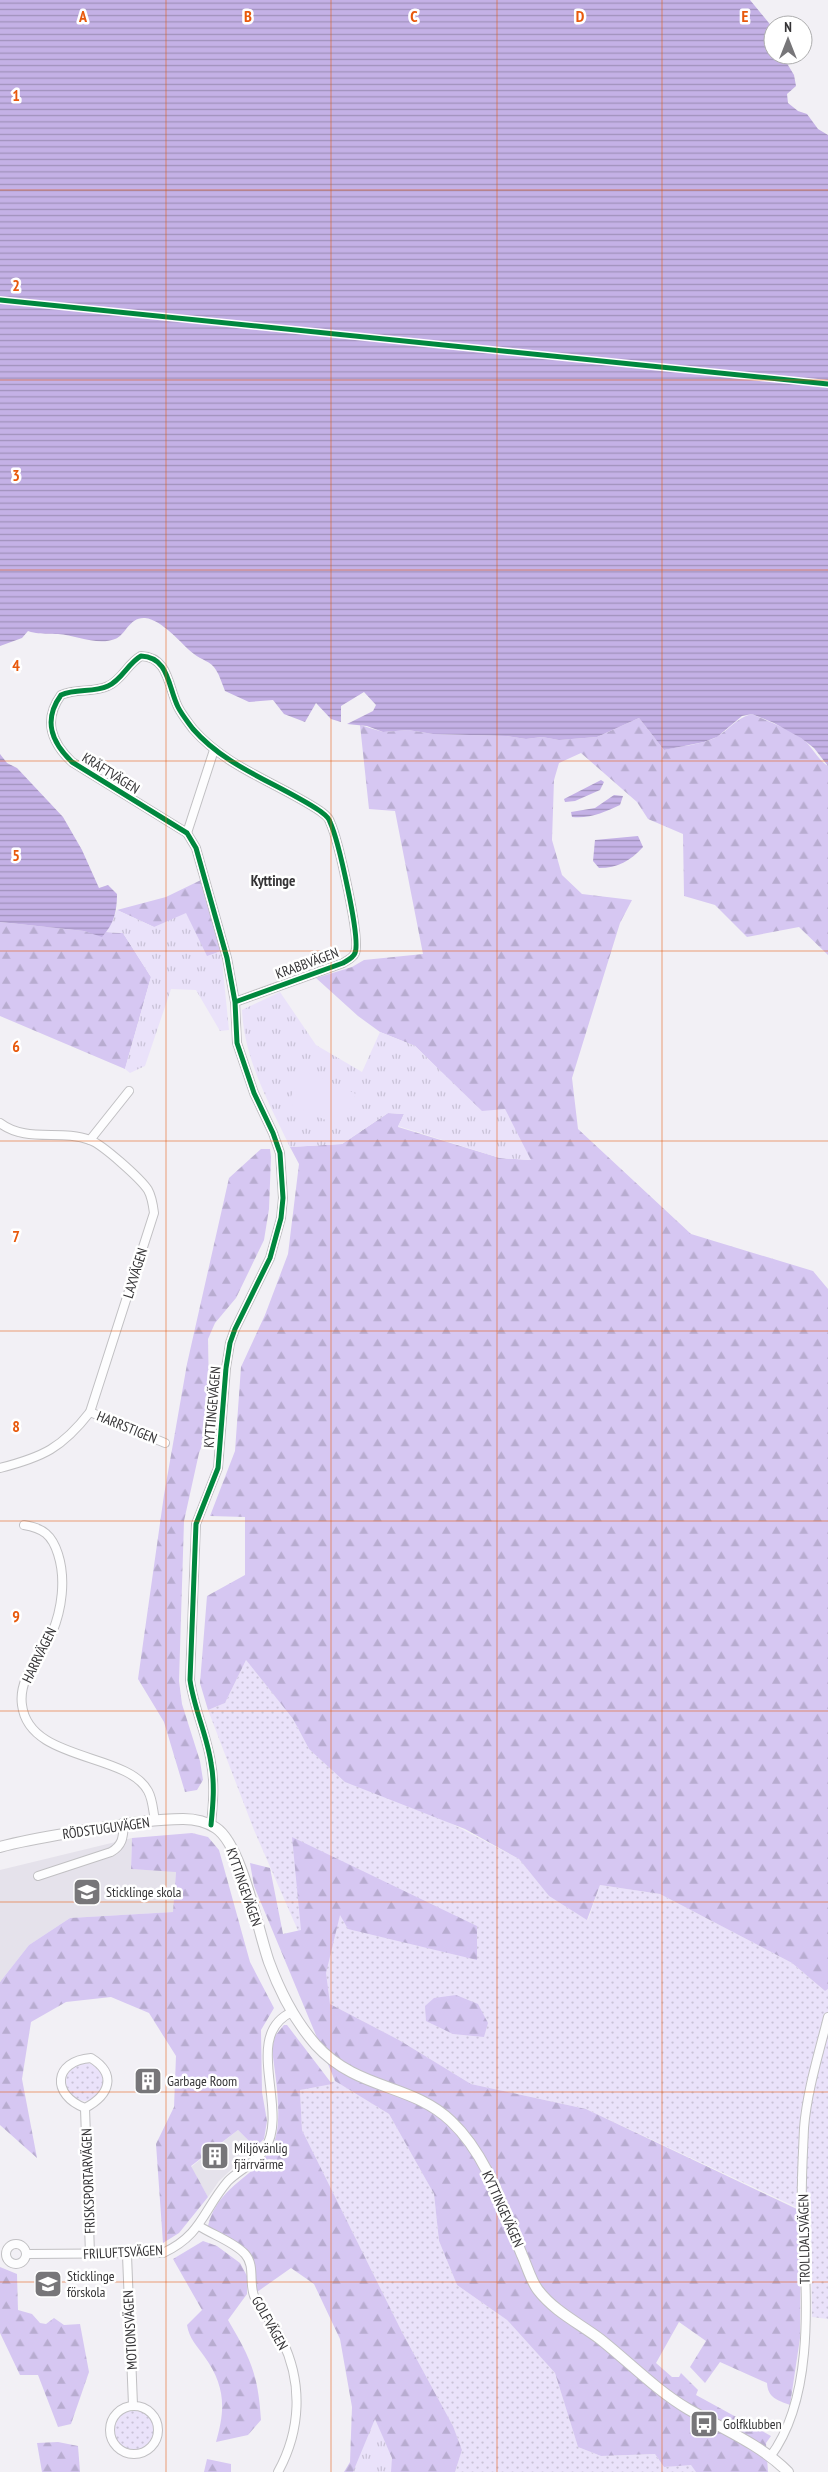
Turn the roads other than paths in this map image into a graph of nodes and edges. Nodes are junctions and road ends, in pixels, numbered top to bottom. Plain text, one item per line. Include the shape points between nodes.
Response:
1 (214, 750) junction
2 (187, 833) junction
3 (234, 1002) junction
4 (129, 1091) dead end
5 (0, 1123) edge
6 (90, 1140) junction
7 (90, 1412) junction
8 (164, 1443) dead end
9 (0, 1468) edge
10 (24, 1525) dead end
11 (155, 1821) junction
12 (124, 1824) junction
13 (211, 1825) junction
14 (0, 1847) edge
15 (38, 1876) dead end
16 (292, 2012) junction
17 (828, 2017) edge
18 (85, 2108) junction
19 (199, 2226) junction
20 (3, 2253) edge
21 (26, 2254) junction
22 (90, 2254) junction
23 (127, 2254) junction
24 (133, 2405) junction
25 (770, 2457) junction
26 (278, 2472) edge
27 (788, 2472) edge

1 - 2 street
1 - 2 street, KRÄFTVÄGEN via 194,730 178,706 161,664 148,657 137,659 105,688 61,695 52,710 50,719 55,741 62,753
1 - 3 street, KRABBVÄGEN via 235,765 308,803 330,819 356,943 356,953 344,963
2 - 3 street via 196,848 227,958
3 - 13 street, KYTTINGEVÄGEN via 237,1043 251,1086 280,1153 283,1198 270,1258 230,1343 218,1468 196,1524 190,1680 192,1698 211,1762
4 - 6 street
5 - 6 street via 21,1132
6 - 7 street, LAXVÄGEN via 135,1175 148,1190 154,1213
7 - 8 street, HARRSTIGEN
7 - 9 street, LAXVÄGEN via 73,1434 56,1447
10 - 11 street, HARRVÄGEN via 38,1527 50,1536 60,1559 62,1574 57,1617 23,1686 24,1716 41,1738 140,1781 152,1801
11 - 12 street, RÖDSTUGUVÄGEN
11 - 13 street, RÖDSTUGUVÄGEN via 184,1819
12 - 14 street, RÖDSTUGUVÄGEN
12 - 15 street via 123,1839 111,1852
13 - 16 street, KYTTINGEVÄGEN via 232,1848 270,1964
16 - 19 street, FRILUFTSVÄGEN via 272,2030 268,2046 273,2124 265,2149 230,2180
16 - 25 street, KYTTINGEVÄGEN via 332,2061 369,2082 424,2101 454,2124 473,2147 489,2176 537,2289 562,2314 598,2338 675,2401
17 - 25 street, TROLLDALSVÄGEN via 812,2078 804,2127 805,2323 801,2378 782,2442
18 - 18 street via 100,2099 108,2081 101,2064 91,2058 78,2059 68,2065 60,2078 62,2091
18 - 22 street, FRISKSPORTARVÄGEN
19 - 23 street, FRILUFTSVÄGEN via 163,2253
19 - 26 street, GOLFVÄGEN via 245,2254 251,2265 254,2296 282,2339 292,2366 297,2389 297,2414 293,2436
20 - 21 street via 18,2244 23,2246
20 - 21 street via 9,2261 17,2264 24,2261
21 - 22 street, FRILUFTSVÄGEN
22 - 23 street, FRILUFTSVÄGEN
23 - 24 street, MOTIONSVÄGEN
24 - 24 street via 113,2417 110,2432 112,2440 122,2451 137,2454 151,2448 159,2430 153,2413
25 - 27 street, KYTTINGEVÄGEN

